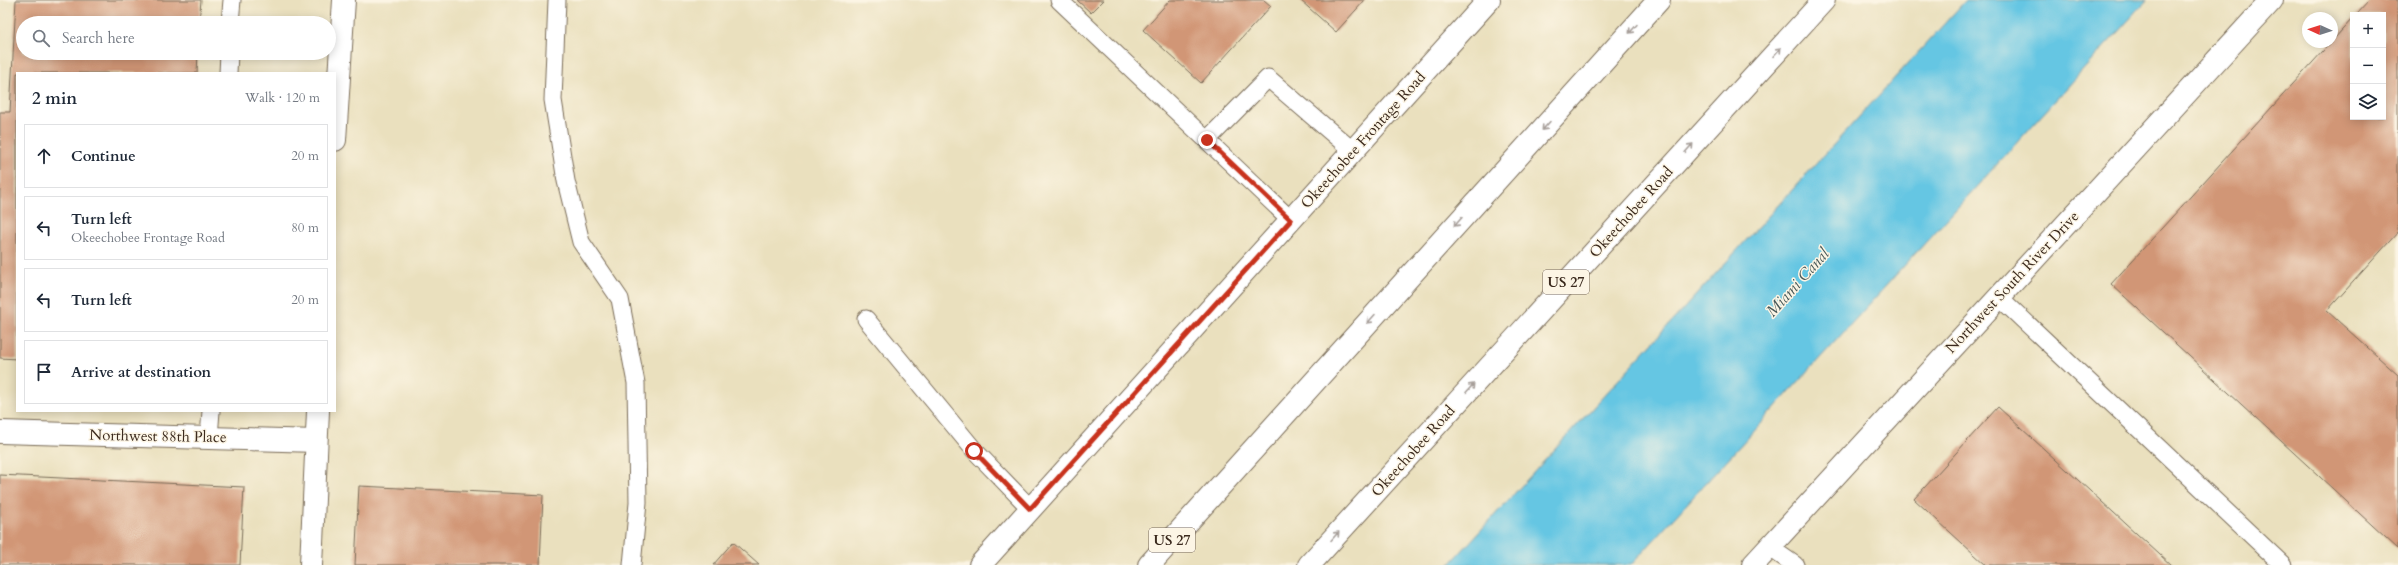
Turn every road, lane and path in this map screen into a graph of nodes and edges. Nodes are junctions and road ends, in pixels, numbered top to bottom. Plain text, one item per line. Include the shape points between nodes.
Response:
1 (232, 0) edge
2 (344, 0) edge
3 (557, 0) edge
4 (1059, 0) edge
5 (1489, 0) edge
6 (1659, 0) edge
7 (1824, 0) edge
8 (2272, 0) edge
9 (231, 16) edge
10 (229, 60) edge
11 (228, 72) edge
12 (336, 124) edge
13 (1207, 140) junction
14 (1353, 152) junction
15 (1291, 220) junction
16 (1998, 296) junction
17 (866, 319) dead end
18 (210, 412) edge
19 (318, 412) edge
20 (0, 432) edge
21 (209, 437) junction
22 (316, 441) junction
23 (1030, 509) junction
24 (1194, 515) junction
25 (1769, 547) junction
26 (311, 565) edge
27 (632, 565) edge
28 (980, 565) edge
29 (1149, 565) edge
30 (1161, 565) edge
31 (1309, 565) edge
32 (1753, 565) edge
33 (1795, 565) edge
34 (2283, 565) edge

1 - 9 lane
2 - 12 main road
3 - 27 lane via 552,100 566,181 581,242 620,299 636,383 638,503
4 - 13 lane
5 - 14 main road, Okeechobee Frontage Road
6 -> 24 main road, US 27
31 -> 7 main road, Okeechobee Road / US 27
8 - 16 main road, Northwest South River Drive
10 - 11 lane
13 - 14 lane via 1268,78
13 - 15 lane
14 - 15 main road, Okeechobee Frontage Road
15 - 23 main road, Okeechobee Frontage Road
16 - 25 main road, Northwest South River Drive
16 - 34 lane
17 - 23 lane via 974,451
18 - 21 lane
19 - 22 main road
20 - 21 main road, Northwest 88th Place
21 - 22 main road, Northwest 88th Place
22 - 26 main road
23 - 28 main road, Okeechobee Frontage Road
24 - 29 main road, US 27
24 - 30 main road
25 - 32 main road, Northwest South River Drive
25 - 33 lane

